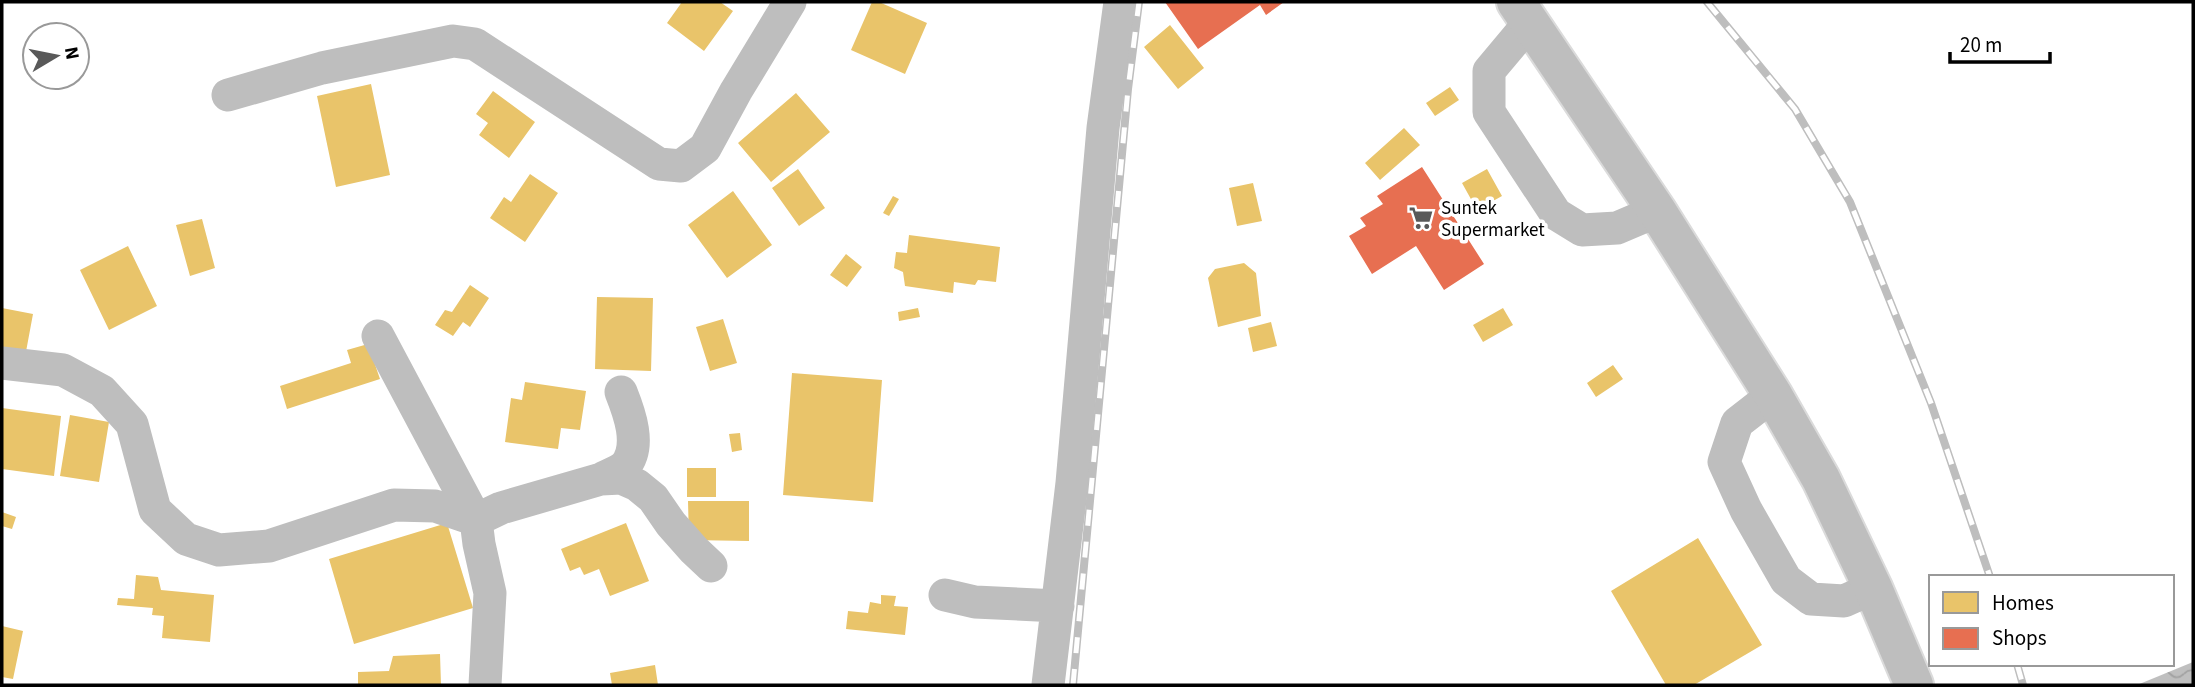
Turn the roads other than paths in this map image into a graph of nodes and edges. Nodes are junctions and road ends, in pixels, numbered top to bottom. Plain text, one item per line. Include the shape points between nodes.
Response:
1 (790, 2) edge
2 (1120, 2) edge
3 (1523, 12) edge
4 (228, 94) dead end
5 (1657, 211) junction
6 (378, 336) dead end
7 (2, 363) edge
8 (621, 392) dead end
9 (1773, 395) junction
10 (601, 479) junction
11 (476, 520) junction
12 (711, 566) dead end
13 (1873, 589) junction
14 (945, 595) dead end
15 (1058, 606) junction
16 (485, 685) edge
17 (1048, 685) edge
18 (1914, 685) edge

1 - 4 street via 705,148 681,166 659,163 475,44 453,41 322,68
2 - 15 street via 1103,128
3 - 5 main road
3 - 5 street via 1489,71 1489,112 1556,214 1582,230 1617,228
5 - 9 main road
6 - 11 street
7 - 11 street via 63,370 102,391 132,424 155,510 186,539 219,550 269,546 394,505 435,506
8 - 10 street via 631,417 634,445 625,466
9 - 13 main road via 1821,479
9 - 13 street via 1737,423 1724,461 1746,510 1786,580 1811,600 1844,601
10 - 11 street via 500,508
10 - 12 street via 621,478 645,491
11 - 16 street via 490,593
13 - 18 main road
14 - 15 street via 975,602
15 - 17 street

